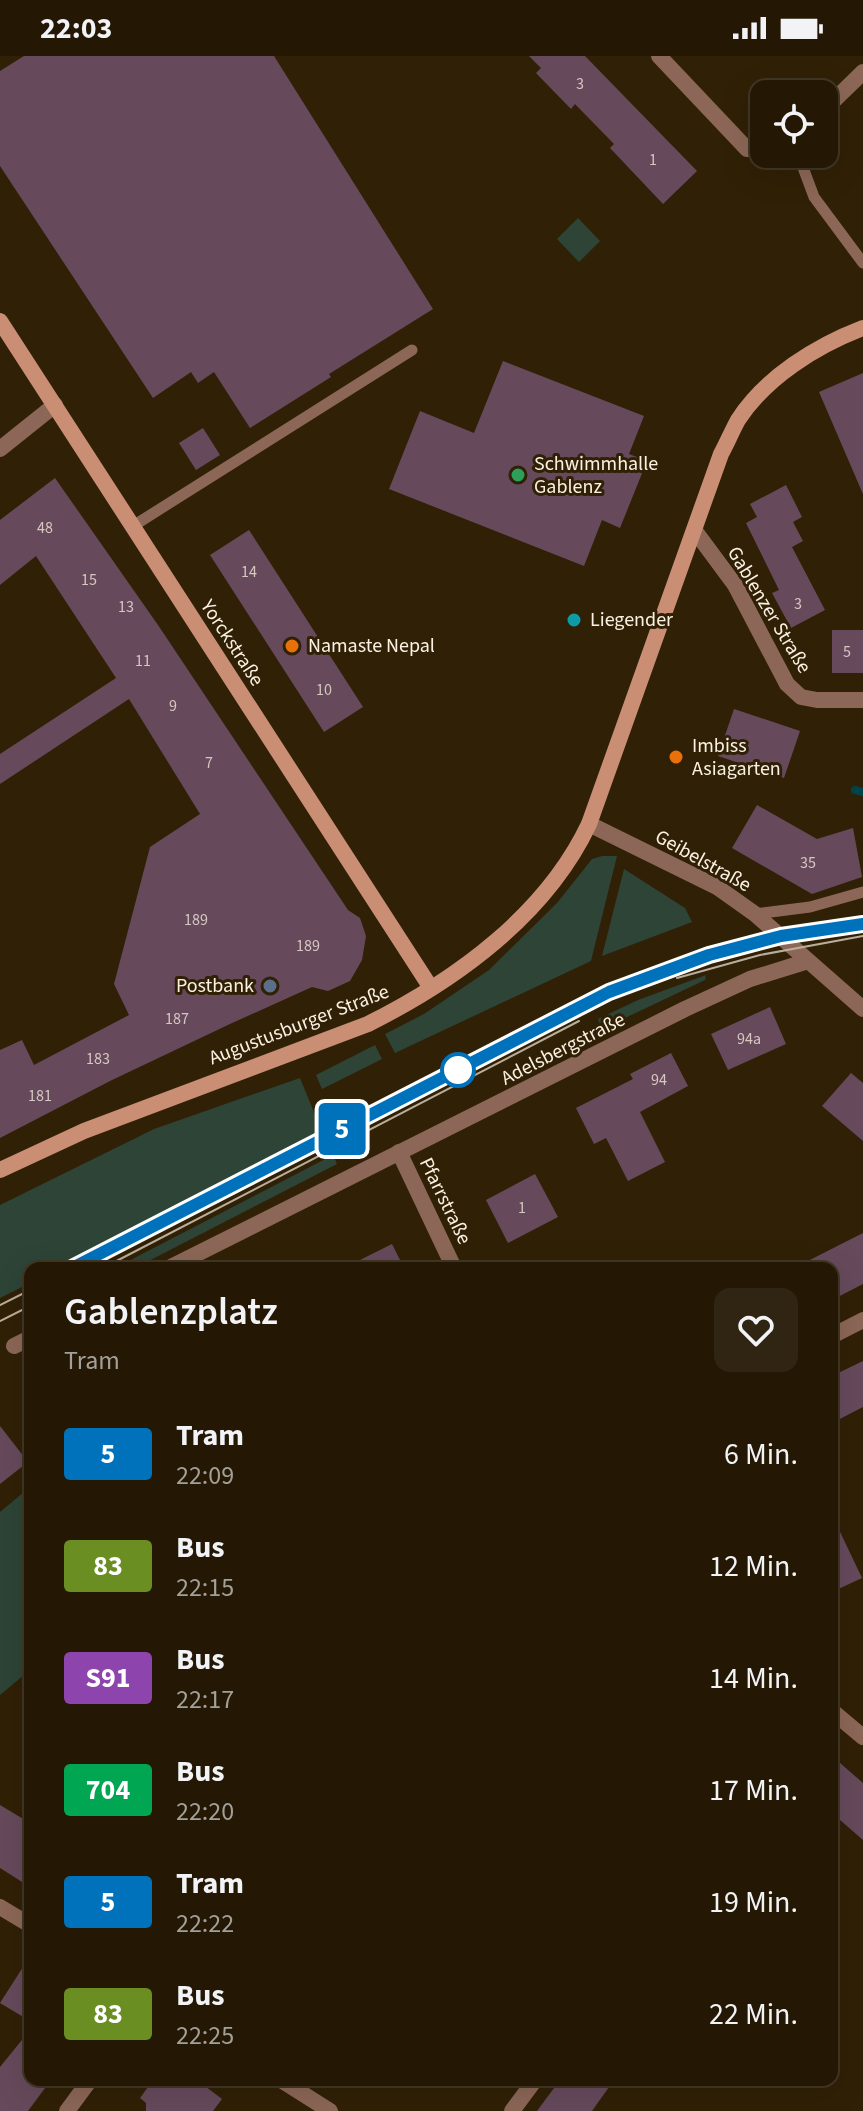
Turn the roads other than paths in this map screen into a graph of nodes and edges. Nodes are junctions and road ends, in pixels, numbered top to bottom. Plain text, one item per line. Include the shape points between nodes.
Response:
1 (659, 56) edge
2 (863, 72) edge
3 (838, 96) edge
4 (750, 148) edge
5 (803, 168) edge
6 (863, 263) edge
7 (0, 321) edge
8 (863, 328) edge
9 (412, 350) dead end
10 (55, 405) junction
11 (0, 449) edge
12 (133, 526) junction
13 (695, 531) junction
14 (863, 700) edge
15 (589, 824) junction
16 (863, 892) edge
17 (755, 914) junction
18 (808, 961) junction
19 (431, 988) junction
20 (863, 1009) edge
21 (399, 1152) junction
22 (0, 1170) edge
23 (181, 1262) edge
24 (451, 1262) edge
25 (863, 1320) edge
26 (838, 1333) edge
27 (24, 1341) edge
28 (14, 1346) dead end
29 (838, 1716) edge
30 (863, 1737) edge
31 (0, 1907) edge
32 (24, 1921) edge
33 (86, 2086) edge
34 (290, 2086) edge
35 (531, 2086) edge
36 (67, 2111) edge
37 (330, 2111) edge
38 (512, 2111) edge

1 - 4 street
2 - 3 street
5 - 6 lane via 814,197
7 - 10 main road, Yorckstraße
8 - 13 main road, Augustusburger Straße via 797,363 763,390 739,419 721,454
9 - 12 lane
10 - 11 street
10 - 12 main road, Yorckstraße
12 - 19 main road, Yorckstraße
13 - 14 street, Gablenzer Straße via 735,585 787,684 809,699
13 - 15 main road, Augustusburger Straße
15 - 17 street, Geibelstraße via 708,882
15 - 19 main road, Augustusburger Straße via 560,871 521,917 482,954
16 - 17 lane via 810,907
17 - 18 street, Geibelstraße
18 - 20 street, Geibelstraße
18 - 21 street, Adelsbergstraße via 750,979 685,1009
19 - 22 main road, Augustusburger Straße via 368,1024 102,1123
21 - 23 street, Adelsbergstraße
21 - 24 street, Pfarrstraße
25 - 26 street
27 - 28 street
29 - 30 street
31 - 32 street
33 - 36 street
34 - 37 street
35 - 38 street

